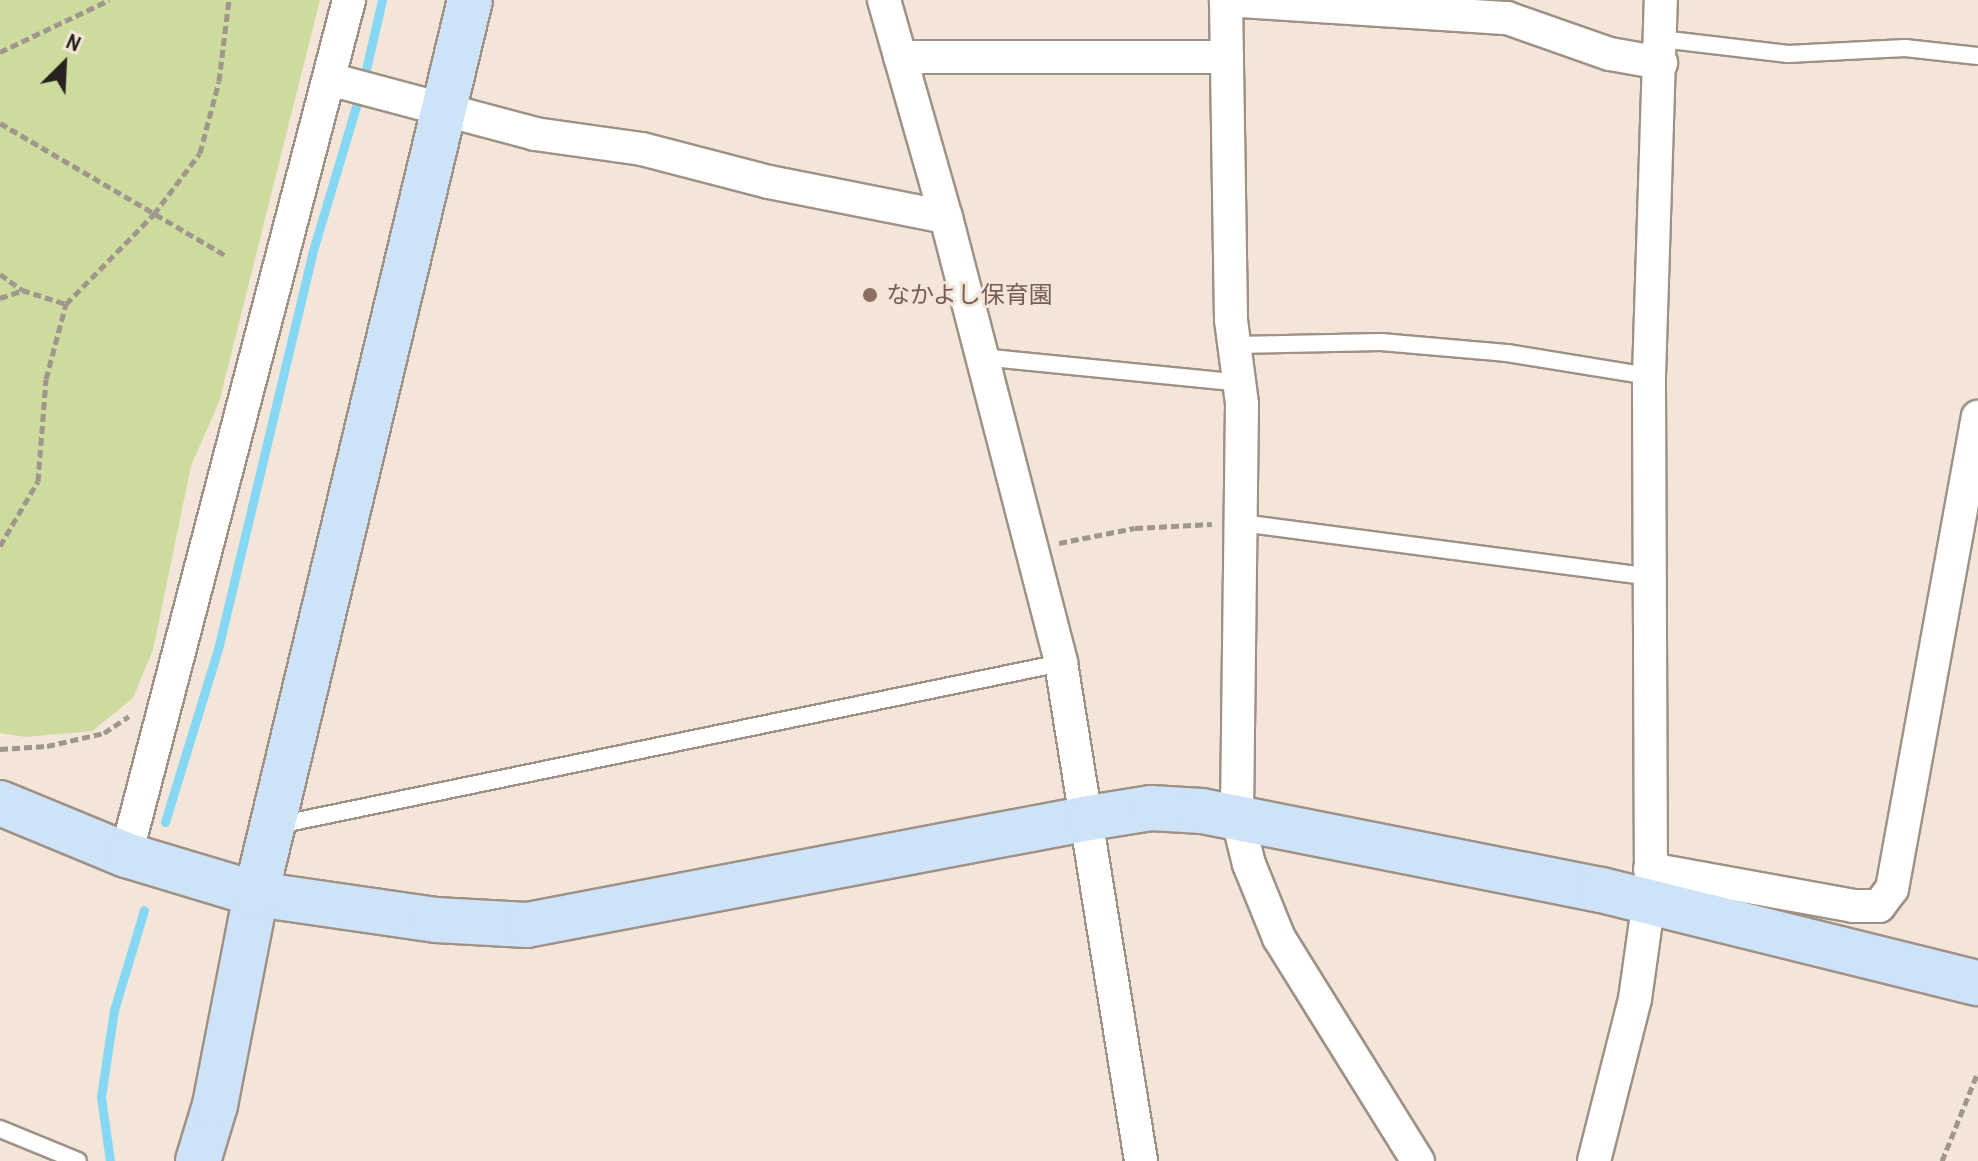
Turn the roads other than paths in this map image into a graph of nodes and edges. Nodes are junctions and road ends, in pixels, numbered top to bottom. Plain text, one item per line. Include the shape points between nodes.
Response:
1 (349, 0) edge
2 (470, 0) edge
3 (884, 0) edge
4 (1226, 0) edge
5 (1661, 0) edge
6 (1365, 4) edge
7 (1661, 51) junction
8 (1978, 56) edge
9 (900, 57) junction
10 (1227, 57) junction
11 (329, 79) junction
12 (447, 111) junction
13 (946, 217) junction
14 (1236, 345) junction
15 (981, 357) junction
16 (1649, 376) junction
17 (1240, 383) junction
18 (1978, 417) edge
19 (1242, 523) junction
20 (1653, 577) junction
21 (1061, 663) junction
22 (0, 803) edge
23 (1237, 816) junction
24 (1089, 818) junction
25 (273, 826) junction
26 (126, 855) junction
27 (1650, 886) junction
28 (256, 894) junction
29 (1978, 983) edge
30 (0, 1129) edge
31 (78, 1161) edge
32 (198, 1161) edge
33 (1141, 1161) edge
34 (1418, 1161) edge
35 (1594, 1161) edge

1 - 11 street
2 - 12 street
3 - 9 street
4 - 6 street
4 - 10 street
5 - 7 street
6 - 7 street via 1507,18 1610,54
7 - 8 lane via 1788,54 1905,48
7 - 16 street
9 - 10 street
9 - 13 street
10 - 14 street
11 - 12 street
11 - 26 street
12 - 13 street
12 - 25 street
13 - 15 street
14 - 16 lane via 1381,342 1507,353
14 - 17 street
15 - 17 lane
15 - 21 street
16 - 20 street
17 - 19 street
18 - 27 street via 1892,889 1879,906 1853,906
19 - 20 lane
19 - 23 street
20 - 27 street
21 - 24 street
21 - 25 lane
22 - 26 street
23 - 24 street via 1151,808
23 - 27 street
23 - 34 street via 1249,864 1279,938
24 - 28 street via 527,925 436,920
24 - 33 street
25 - 28 street
26 - 28 street
27 - 29 street
27 - 35 street via 1635,999
28 - 32 street via 215,1105
30 - 31 lane

